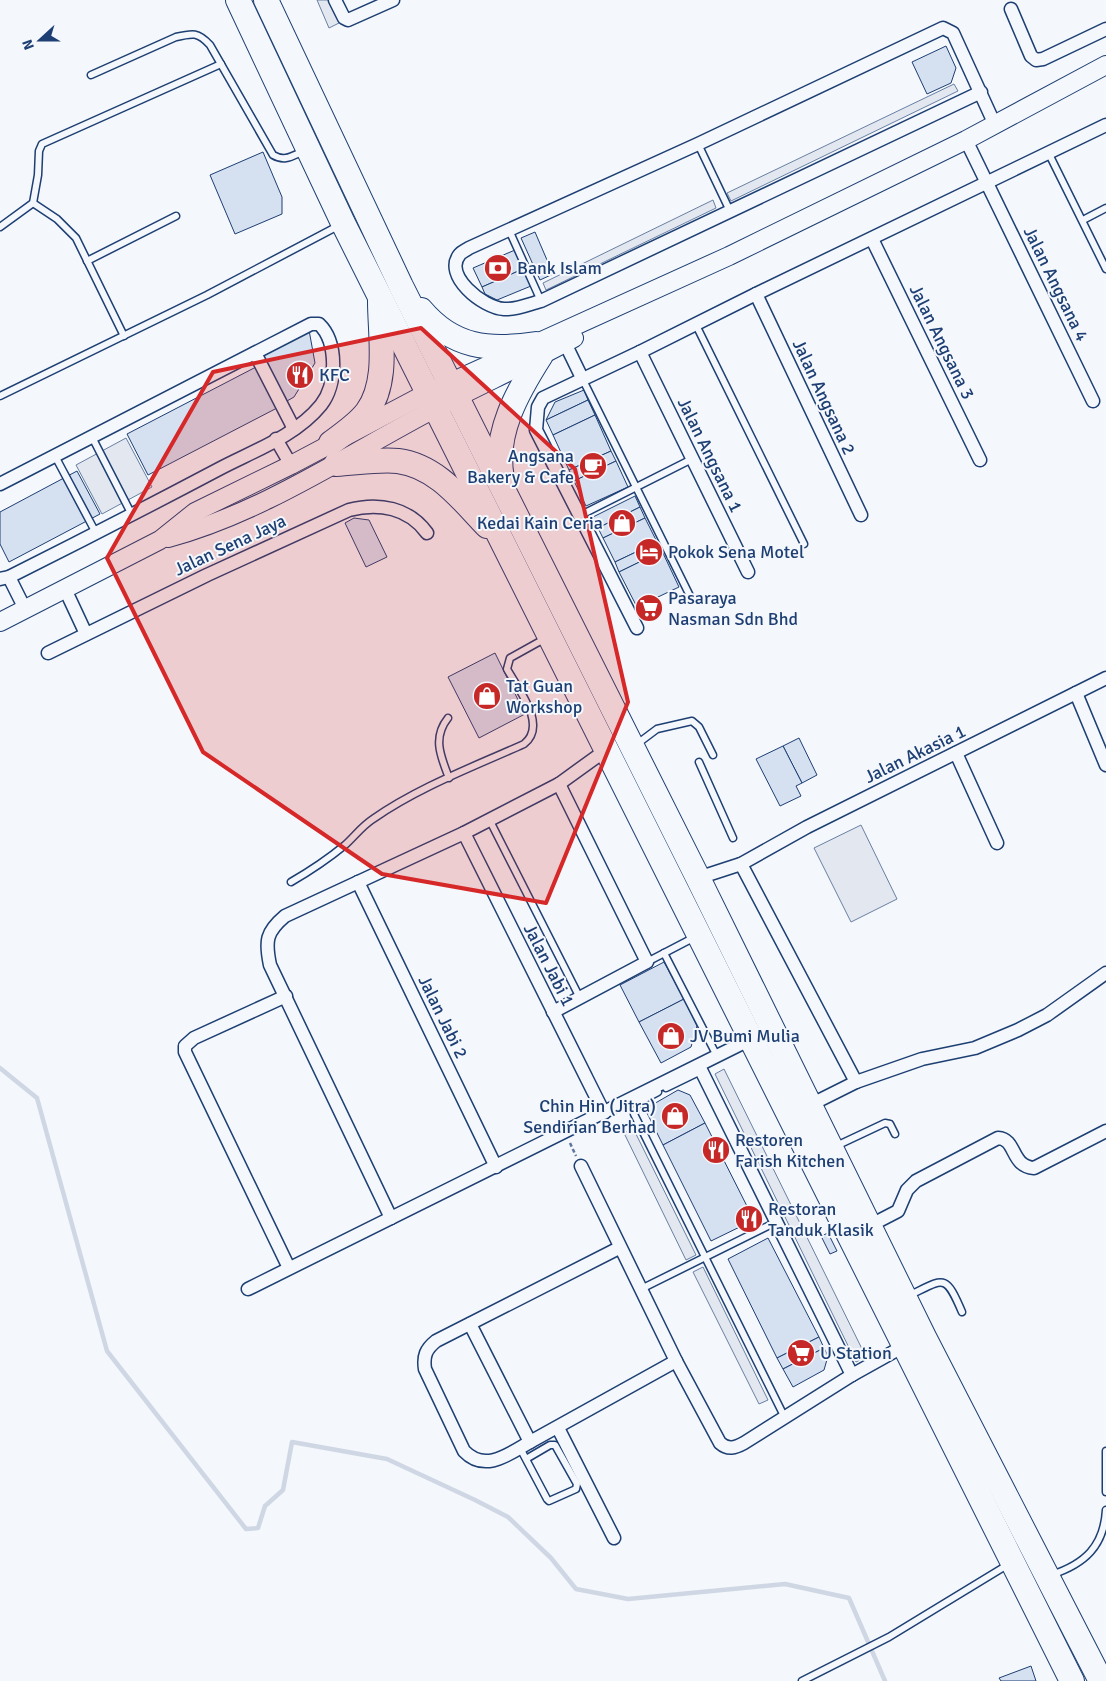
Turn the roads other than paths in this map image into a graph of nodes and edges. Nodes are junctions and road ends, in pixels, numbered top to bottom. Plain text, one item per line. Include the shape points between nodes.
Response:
1 (238, 0) edge
2 (266, 0) edge
3 (335, 0) edge
4 (393, 0) edge
5 (1011, 8) dead end
6 (1106, 29) edge
7 (221, 64) junction
8 (1106, 65) edge
9 (91, 75) dead end
10 (981, 92) junction
11 (995, 125) junction
12 (1106, 125) edge
13 (966, 140) junction
14 (698, 144) junction
15 (310, 148) junction
16 (1048, 152) junction
17 (987, 183) junction
18 (32, 203) junction
19 (1106, 208) edge
20 (730, 211) junction
21 (176, 216) dead end
22 (1082, 220) junction
23 (343, 223) junction
24 (0, 226) edge
25 (509, 230) junction
26 (872, 239) junction
27 (729, 256) junction
28 (87, 261) junction
29 (1106, 268) edge
30 (390, 291) junction
31 (756, 294) junction
32 (542, 300) junction
33 (696, 325) junction
34 (124, 336) junction
35 (565, 344) junction
36 (538, 350) junction
37 (640, 352) junction
38 (255, 354) junction
39 (582, 378) junction
40 (454, 390) junction
41 (0, 396) edge
42 (433, 400) junction
43 (1093, 401) dead end
44 (294, 429) junction
45 (92, 437) junction
46 (276, 439) junction
47 (334, 454) junction
48 (55, 456) junction
49 (692, 460) junction
50 (980, 460) dead end
51 (291, 465) junction
52 (0, 484) edge
53 (636, 487) junction
54 (504, 492) junction
55 (132, 515) junction
56 (581, 515) junction
57 (861, 515) dead end
58 (96, 533) junction
59 (427, 533) dead end
60 (160, 540) junction
61 (504, 543) junction
62 (804, 544) dead end
63 (748, 572) dead end
64 (4, 578) edge
65 (65, 589) junction
66 (692, 600) dead end
67 (25, 609) junction
68 (0, 622) edge
69 (637, 628) dead end
70 (86, 634) junction
71 (550, 636) junction
72 (48, 653) dead end
73 (1106, 678) edge
74 (1076, 693) junction
75 (448, 718) dead end
76 (632, 748) junction
77 (606, 750) junction
78 (956, 753) junction
79 (713, 755) dead end
80 (699, 762) dead end
81 (1106, 765) edge
82 (449, 778) junction
83 (558, 784) junction
84 (490, 819) junction
85 (464, 833) junction
86 (733, 838) dead end
87 (996, 843) dead end
88 (741, 864) junction
89 (698, 878) junction
90 (291, 882) dead end
91 (358, 882) junction
92 (698, 935) junction
93 (664, 953) junction
94 (647, 962) junction
95 (1106, 973) edge
96 (286, 996) junction
97 (580, 998) junction
98 (553, 1012) junction
99 (750, 1039) junction
100 (717, 1056) junction
101 (700, 1069) junction
102 (856, 1082) junction
103 (810, 1105) junction
104 (604, 1113) junction
105 (1106, 1131) edge
106 (895, 1134) dead end
107 (831, 1149) junction
108 (581, 1166) road end
109 (496, 1167) junction
110 (391, 1218) junction
111 (776, 1222) junction
112 (869, 1226) junction
113 (619, 1248) junction
114 (704, 1256) junction
115 (289, 1268) junction
116 (640, 1289) junction
117 (248, 1290) dead end
118 (905, 1297) junction
119 (962, 1312) dead end
120 (470, 1324) junction
121 (904, 1346) junction
122 (676, 1361) junction
123 (852, 1374) junction
124 (784, 1418) junction
125 (558, 1428) junction
126 (525, 1450) junction
127 (1106, 1451) edge
128 (1106, 1492) edge
129 (1106, 1510) edge
130 (614, 1538) dead end
131 (1103, 1542) edge
132 (1012, 1562) junction
133 (1047, 1577) junction
134 (802, 1681) edge
135 (1072, 1681) edge
136 (1101, 1681) edge

1 - 15 highway
2 - 30 highway
3 - 4 street via 348,20
5 - 6 street via 1031,56 1036,60
7 - 9 lane via 200,35 188,34
7 - 15 lane via 273,155 287,159
7 - 18 lane via 42,144
8 - 11 main road
10 - 11 street
10 - 14 street via 952,33 942,28
10 - 20 street
11 - 13 main road
12 - 16 street
13 - 17 street, Jalan Angsana 4
13 - 27 main road
14 - 20 lane
14 - 25 street
15 - 23 highway
16 - 17 street
16 - 22 lane
17 - 26 street
17 - 43 street, Jalan Angsana 4
18 - 24 lane
18 - 28 lane via 58,219 76,238
19 - 22 lane
20 - 32 street
21 - 28 lane
22 - 29 lane
23 - 30 highway
23 - 34 lane
25 - 32 lane
25 - 32 street via 459,254 456,262 458,275 476,299 489,306 517,308
26 - 31 street
26 - 50 street, Jalan Angsana 3
27 - 35 main road
27 - 36 main road
28 - 34 lane
30 - 36 highway via 442,332 462,341 478,346
30 - 40 highway
30 - 42 highway
30 - 47 highway via 375,395 367,412
31 - 33 street
31 - 57 street, Jalan Angsana 2
33 - 37 street
33 - 62 lane
34 - 41 lane
35 - 36 main road
35 - 39 street
36 - 40 main road
36 - 54 highway via 500,446 499,465
37 - 39 street
37 - 49 street, Jalan Angsana 1
38 - 44 street
38 - 44 street via 314,323 323,328 331,348 333,381 320,406
38 - 45 street
39 - 53 lane
39 - 56 street via 543,398 536,419 536,430
40 - 42 main road
40 - 54 highway
42 - 47 main road
42 - 61 highway
44 - 46 street
45 - 48 street
45 - 55 lane
46 - 51 street
46 - 55 street
47 - 51 main road
47 - 60 main road via 204,528
47 - 61 highway via 418,466 452,489
48 - 52 street
48 - 58 lane
49 - 53 lane
49 - 63 street, Jalan Angsana 1
51 - 60 main road via 195,512
53 - 56 lane
53 - 66 lane
54 - 76 highway
55 - 58 street
56 - 69 street
58 - 64 street
59 - 70 street, Jalan Sena Jaya via 407,514 390,508 364,506 349,510
60 - 65 main road
61 - 71 highway
64 - 67 street
65 - 67 main road
65 - 70 street
67 - 68 main road
70 - 72 street, Jalan Sena Jaya
71 - 77 highway
71 - 82 lane via 510,658 508,663 507,669 533,719 531,738
73 - 74 street, Jalan Akasia 1
74 - 78 street, Jalan Akasia 1
74 - 81 street
75 - 82 lane via 443,724 438,745
76 - 79 lane via 656,729 692,721 699,727
76 - 89 highway
77 - 83 street
77 - 92 highway
78 - 87 street
78 - 88 street, Jalan Akasia 1
80 - 86 lane
82 - 90 lane via 371,820 319,865
83 - 84 street
83 - 94 street
84 - 85 street
84 - 97 lane
85 - 91 street
85 - 98 street, Jalan Jabi 1
88 - 89 street, Jalan Akasia 1
88 - 102 street
89 - 103 highway
91 - 96 street via 285,916 273,926 266,949 270,965
91 - 109 street, Jalan Jabi 2
92 - 93 lane
92 - 99 highway
93 - 94 lane
93 - 100 lane
94 - 97 street
95 - 102 street via 1047,1015 1018,1030 975,1048 922,1059
96 - 110 street
96 - 115 street via 194,1038 185,1046 185,1052
97 - 98 street
98 - 104 street, Jalan Jabi 1
99 - 100 street
99 - 121 highway
100 - 101 street
101 - 104 street
101 - 111 street
101 - 114 lane via 639,1102 634,1114
102 - 103 street
103 - 107 highway
104 - 109 street
105 - 112 street via 1034,1168 1019,1162 1009,1144 998,1138 916,1181 907,1190 898,1211
106 - 107 lane via 890,1124 885,1123
107 - 112 highway
108 - 113 street
109 - 110 street
110 - 115 street
111 - 114 lane
111 - 123 street
112 - 118 highway
113 - 116 street
113 - 120 street
114 - 116 lane
114 - 124 lane
115 - 117 street
116 - 122 street
118 - 119 lane via 937,1282 945,1282 950,1285
118 - 133 highway
120 - 126 street
120 - 126 street via 430,1346 424,1360 425,1368 464,1451 471,1458 490,1462
121 - 123 street
121 - 132 highway
122 - 124 street via 725,1447 744,1444
122 - 125 street
123 - 124 street
125 - 126 street
125 - 130 street
126 - 126 lane via 549,1501 576,1489 577,1484 555,1445
127 - 128 lane
129 - 131 lane
131 - 133 lane via 1067,1570
132 - 134 lane via 856,1656
132 - 135 highway
133 - 136 highway

